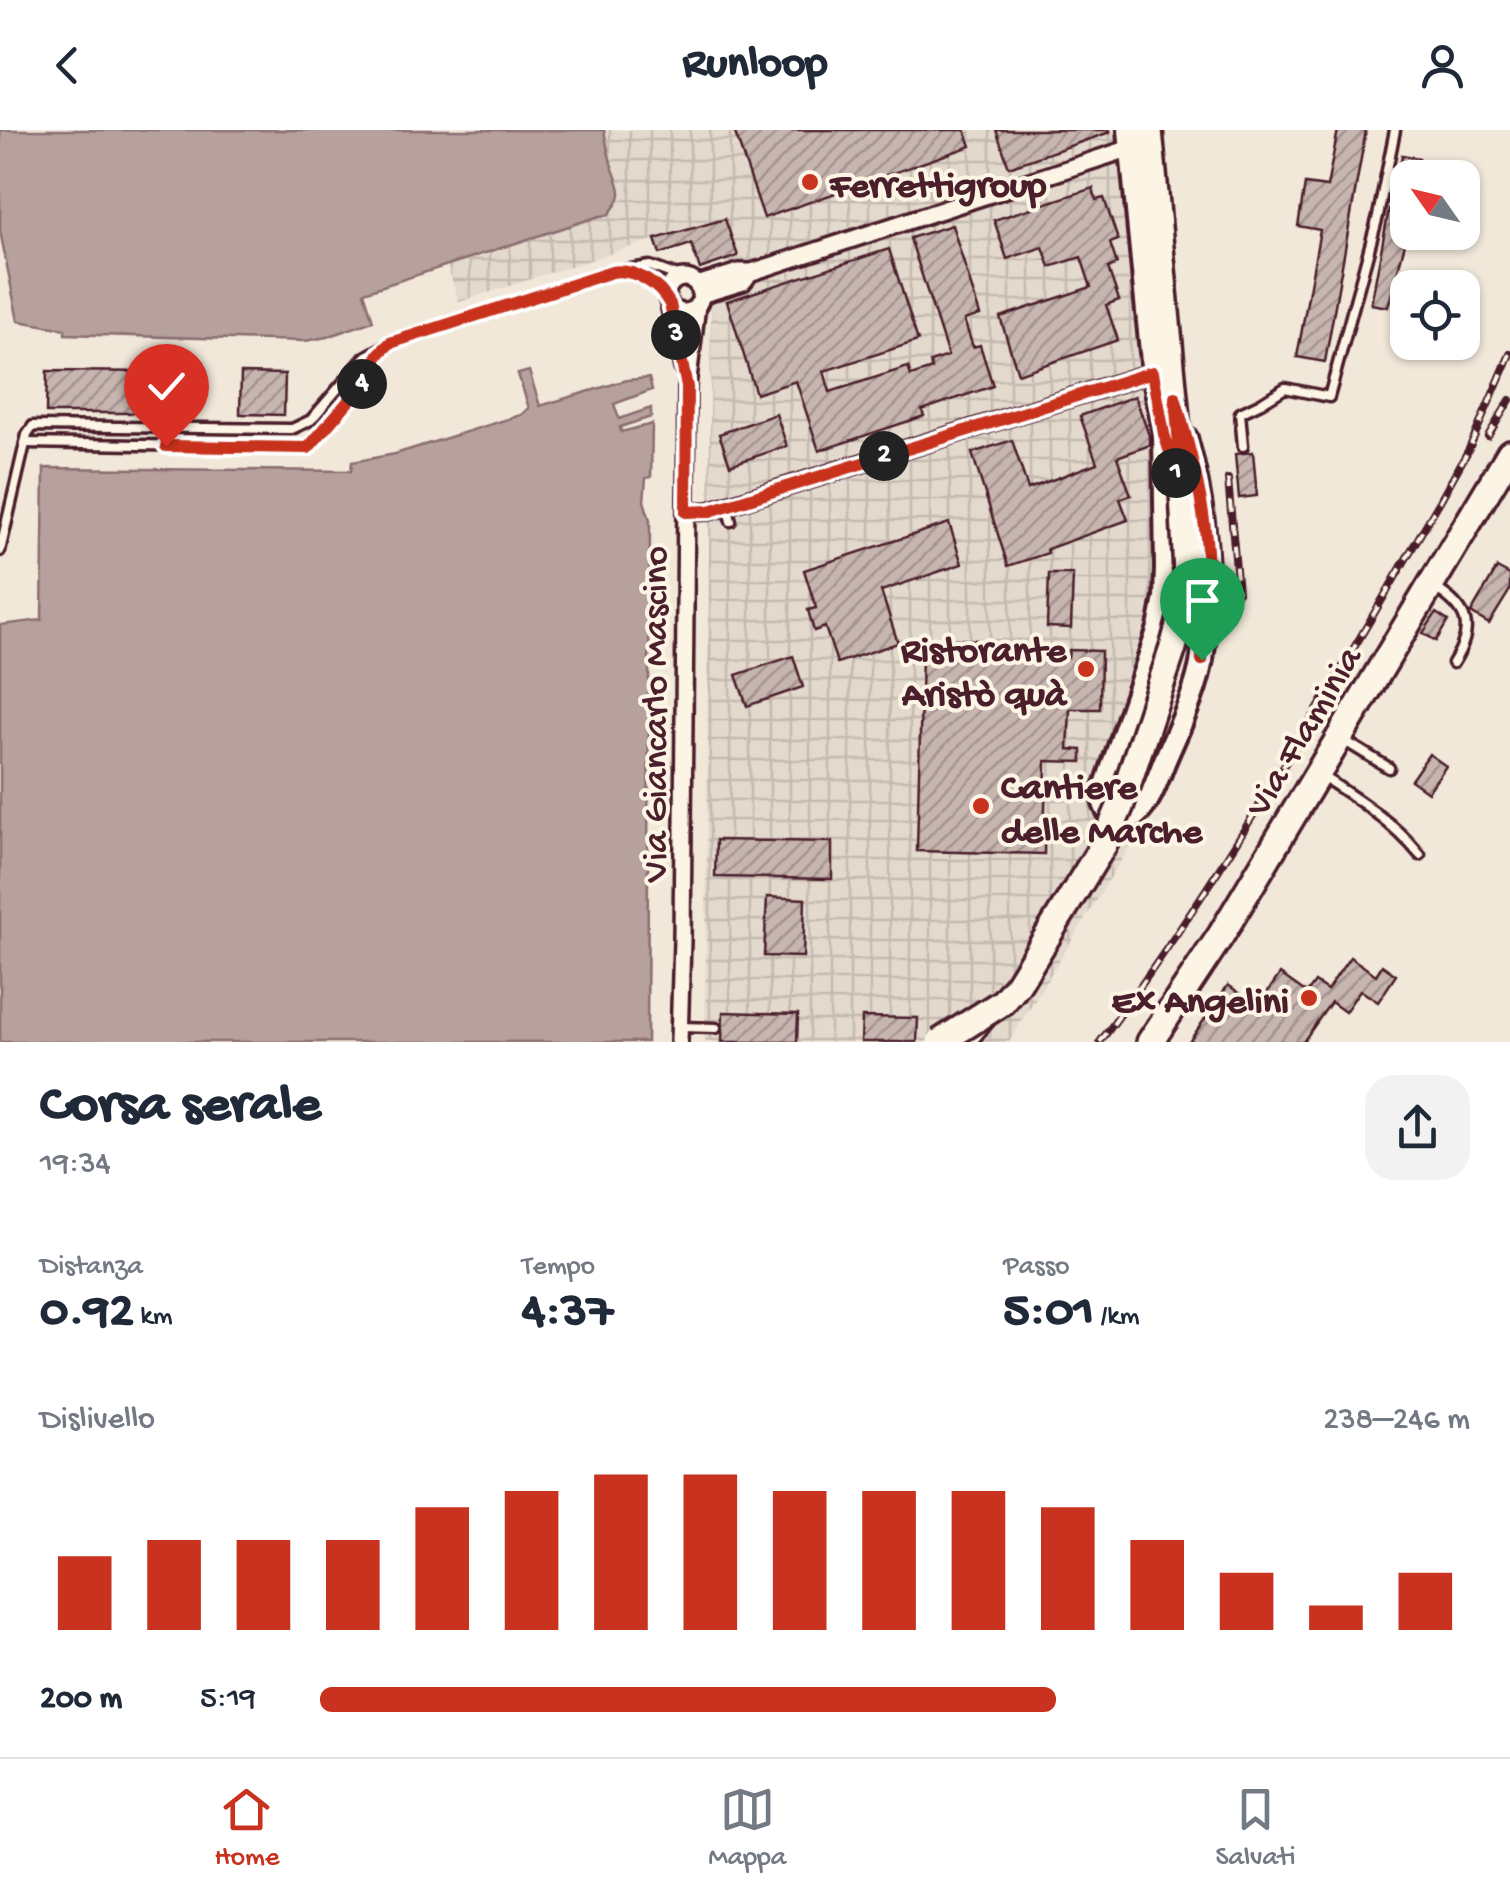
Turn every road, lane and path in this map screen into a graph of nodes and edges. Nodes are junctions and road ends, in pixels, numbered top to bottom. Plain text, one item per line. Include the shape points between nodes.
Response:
1 (1395, 130) edge
2 (1136, 136) edge
3 (624, 270) junction
4 (694, 291) junction
5 (668, 301) junction
6 (390, 343) junction
7 (1153, 372) junction
8 (687, 387) junction
9 (1175, 397) junction
10 (1164, 434) junction
11 (25, 443) junction
12 (1243, 446) dead end
13 (1510, 453) edge
14 (1183, 493) junction
15 (686, 512) junction
16 (0, 551) edge
17 (1431, 586) junction
18 (1453, 662) dead end
19 (1341, 738) junction
20 (1390, 768) dead end
21 (1319, 774) junction
22 (1115, 819) junction
23 (1420, 855) dead end
24 (716, 1028) dead end
25 (685, 1032) edge
26 (694, 1042) edge
27 (940, 1042) edge
28 (967, 1042) edge
29 (1150, 1042) edge

1 - 12 lane via 1329,398 1285,388 1240,413
2 - 4 street via 752,272 743,282
2 - 7 street
2 - 9 main road
3 - 4 lane via 650,266
3 - 5 lane
3 - 6 lane
4 - 5 street via 670,285
4 - 5 street via 692,310 680,312
4 - 8 street, Via Giancarlo Mascino
5 - 8 street, Via Giancarlo Mascino
6 - 11 lane via 364,356 310,420 292,429 39,424
6 - 11 lane via 308,448
7 - 10 street
7 - 15 street via 729,513
8 - 15 street, Via Giancarlo Mascino
9 - 14 main road
9 - 22 street via 1207,548 1202,660 1148,798 1134,818
10 - 14 main road
10 - 22 street via 1165,598 1102,794
11 - 16 lane
13 - 17 main road, Via Flaminia
14 - 27 main road, bridge via 1188,594 1104,844 1018,984 1003,1002
15 - 25 street, Via Giancarlo Mascino
17 - 18 lane via 1461,609 1466,635
17 - 19 main road, Via Flaminia
19 - 20 lane
19 - 21 main road, Via Flaminia
21 - 23 lane via 1368,805
21 - 29 main road, Via Flaminia
22 - 28 street
24 - 25 lane
25 - 26 lane

